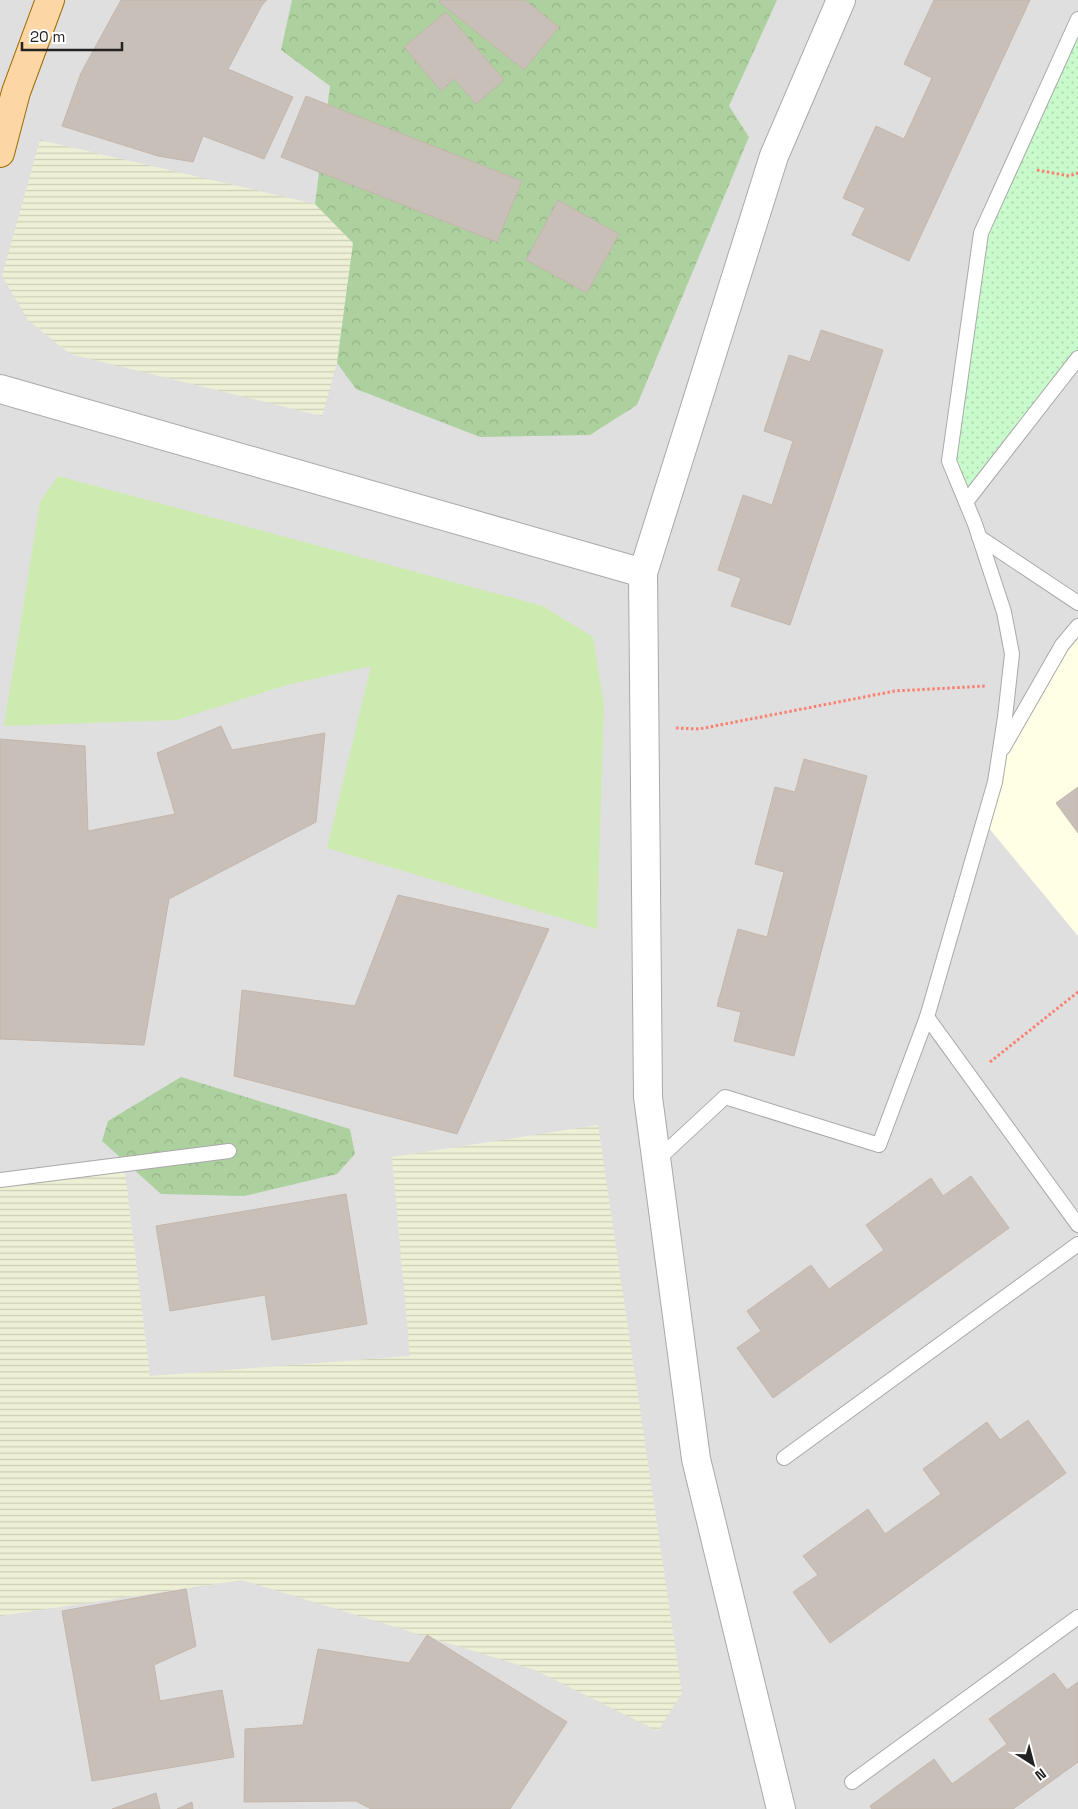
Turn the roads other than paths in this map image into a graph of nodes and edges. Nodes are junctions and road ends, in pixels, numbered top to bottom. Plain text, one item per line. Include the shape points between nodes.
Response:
1 (50, 0) edge
2 (841, 0) edge
3 (1078, 19) edge
4 (0, 153) edge
5 (1078, 358) edge
6 (0, 389) edge
7 (966, 502) junction
8 (979, 536) junction
9 (643, 573) junction
10 (1078, 603) edge
11 (1078, 626) edge
12 (998, 756) junction
13 (927, 1017) junction
14 (228, 1151) dead end
15 (656, 1161) junction
16 (0, 1180) edge
17 (1077, 1222) edge
18 (1078, 1244) edge
19 (784, 1458) dead end
20 (1078, 1617) edge
21 (852, 1782) dead end
22 (781, 1809) edge

1 - 4 main road via 16,92
2 - 9 street via 774,156
3 - 7 lane via 981,233 949,461
5 - 7 lane
6 - 9 street
7 - 8 lane
8 - 10 lane
8 - 12 lane via 1004,612 1012,654
9 - 15 street via 648,1097
11 - 12 lane via 1062,645
12 - 13 lane via 995,782
13 - 15 lane via 879,1145 725,1097
13 - 17 lane
14 - 16 lane
15 - 22 street via 696,1460
18 - 19 lane
20 - 21 lane

